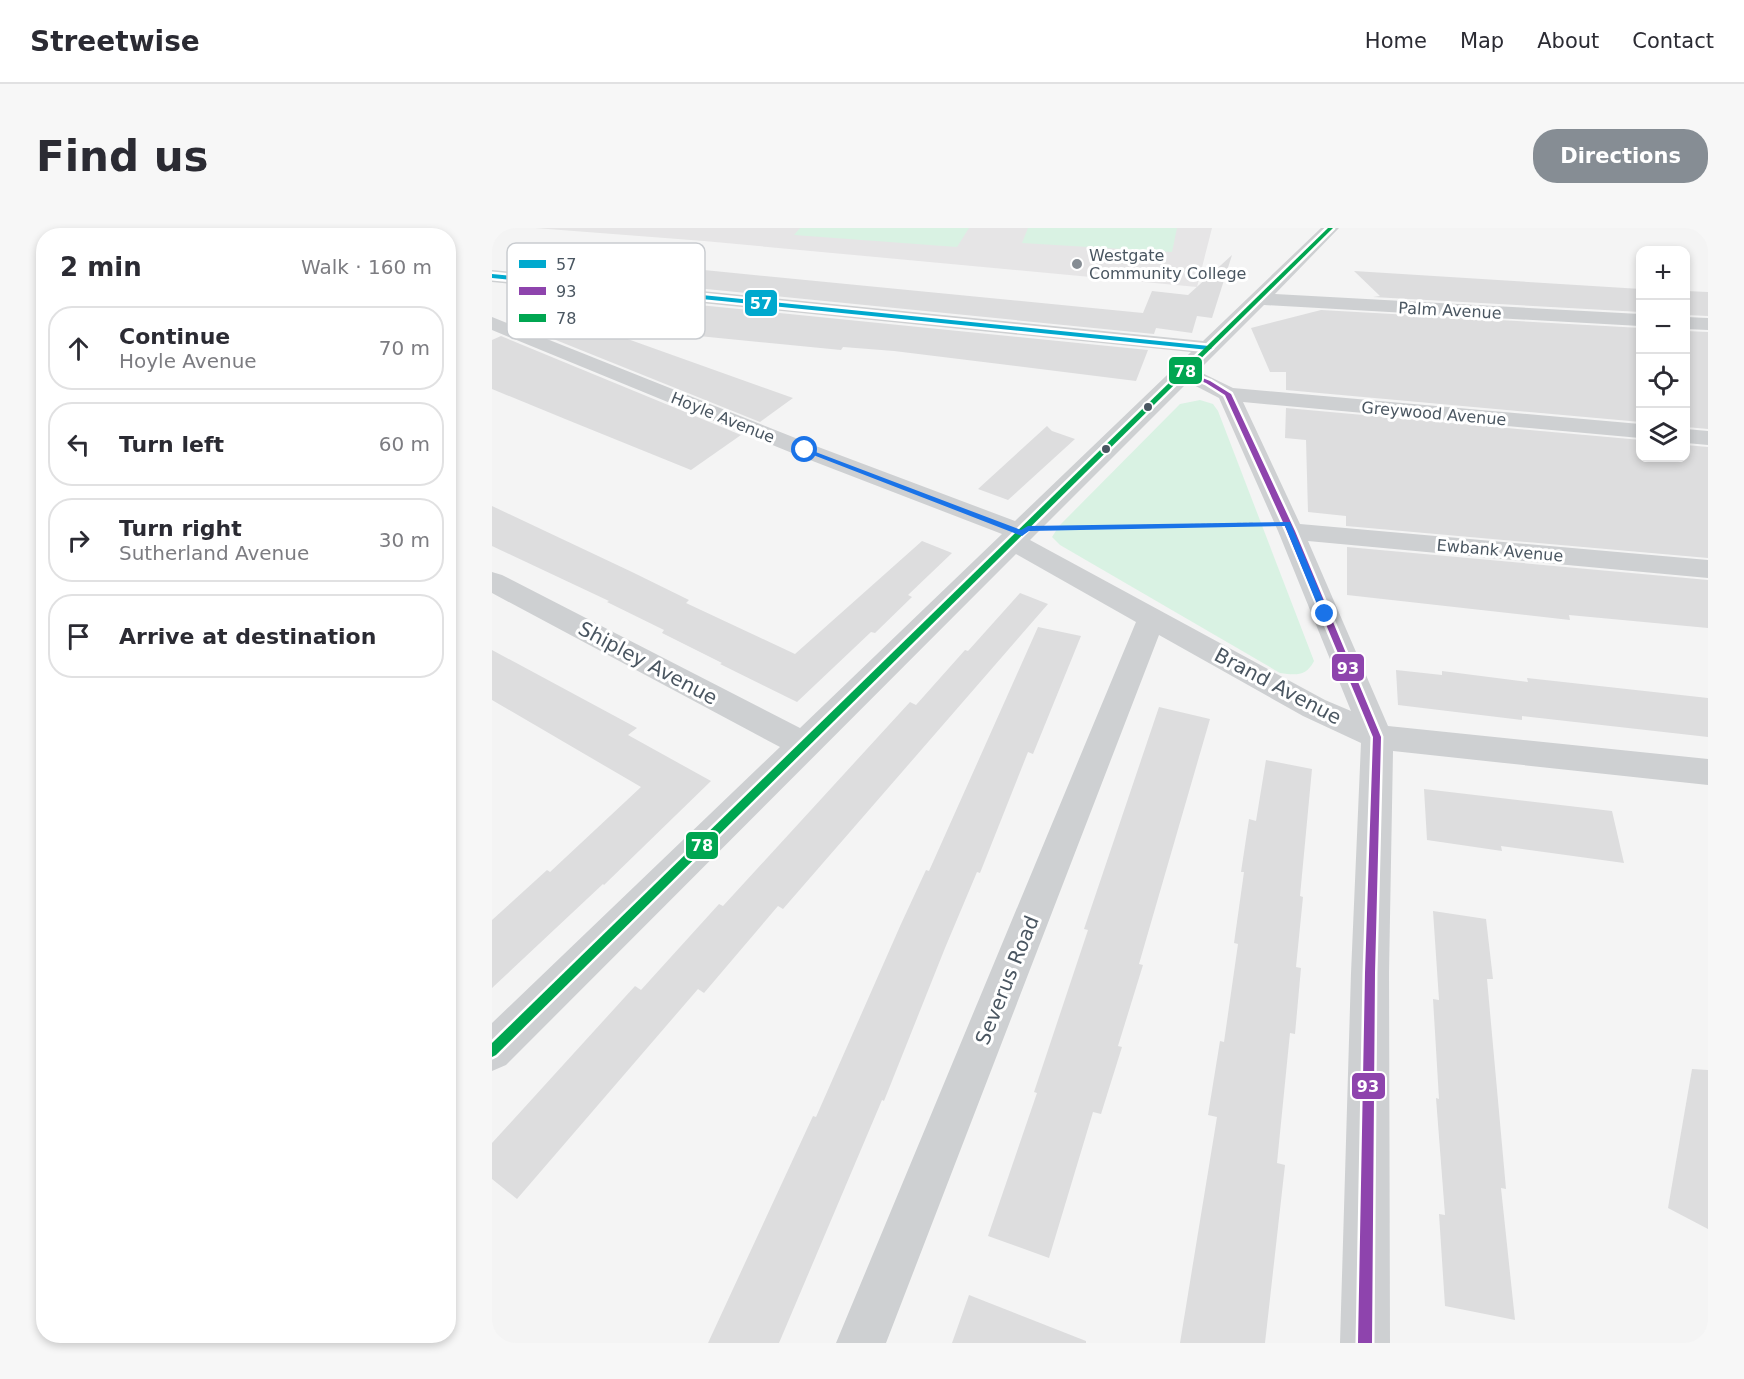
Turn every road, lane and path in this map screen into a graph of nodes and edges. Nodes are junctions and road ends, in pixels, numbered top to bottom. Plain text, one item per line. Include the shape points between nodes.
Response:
1 (1331, 228) edge
2 (492, 276) edge
3 (507, 278) edge
4 (705, 297) edge
5 (1259, 299) junction
6 (1636, 320) edge
7 (492, 322) edge
8 (1690, 323) edge
9 (1708, 324) edge
10 (507, 328) edge
11 (534, 339) edge
12 (1209, 348) junction
13 (1185, 373) junction
14 (1228, 394) junction
15 (1636, 432) edge
16 (1690, 436) edge
17 (1708, 438) edge
18 (1289, 528) junction
19 (1021, 534) junction
20 (1708, 569) edge
21 (492, 581) edge
22 (1152, 616) junction
23 (1377, 737) junction
24 (804, 745) junction
25 (1708, 772) edge
26 (492, 1051) edge
27 (861, 1343) edge
28 (1365, 1343) edge

1 - 5 street
2 - 3 street
4 - 12 street
5 - 6 street, Palm Avenue
5 - 12 street
7 - 10 street, Hoyle Avenue
8 - 9 street
11 - 19 street, Hoyle Avenue
12 - 13 street
13 - 14 street
13 - 19 street
14 - 15 street, Greywood Avenue
14 - 18 street
16 - 17 street
18 - 19 path
18 - 20 street, Ewbank Avenue
18 - 23 street
19 - 22 street, Brand Avenue
19 - 24 street
21 - 24 street, Shipley Avenue
22 - 23 street, Brand Avenue via 1314,708
22 - 27 street, Severus Road
23 - 25 street, Brand Avenue
23 - 28 street
24 - 26 street

